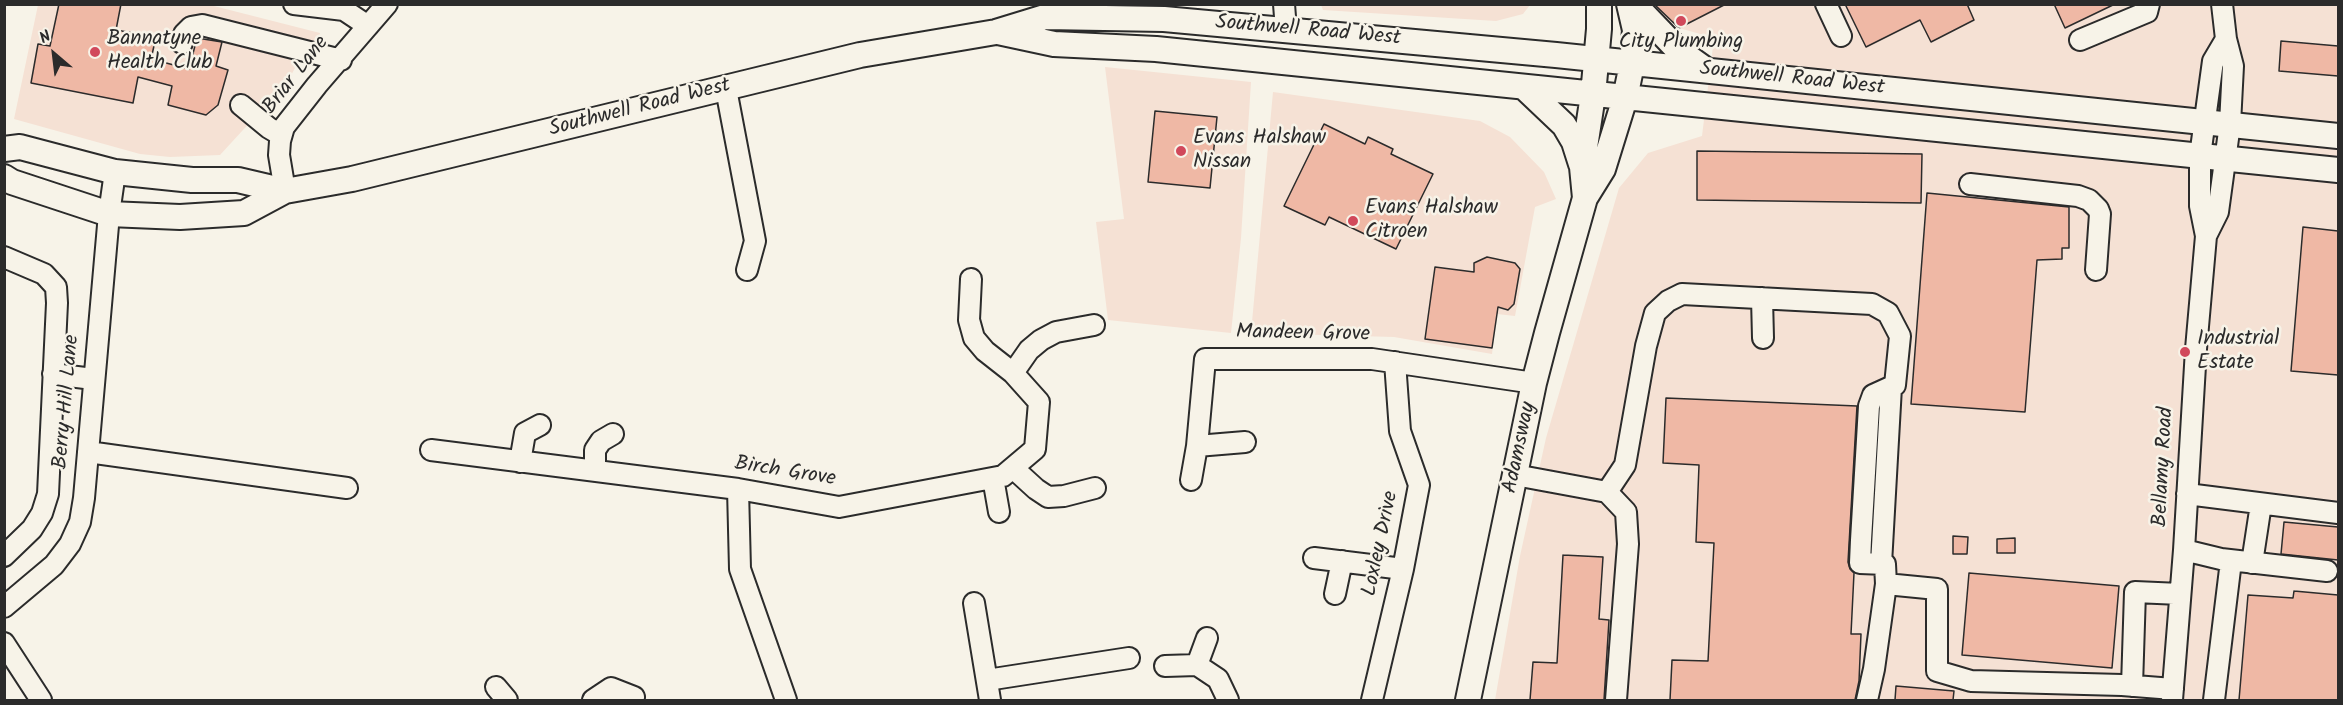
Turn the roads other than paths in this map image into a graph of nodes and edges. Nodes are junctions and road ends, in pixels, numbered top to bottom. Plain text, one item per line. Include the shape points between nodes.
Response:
1 (294, 4) edge
2 (387, 4) edge
3 (1284, 4) edge
4 (1599, 4) edge
5 (1629, 4) edge
6 (1634, 4) edge
7 (1826, 4) edge
8 (2149, 4) edge
9 (2222, 4) edge
10 (368, 26) junction
11 (1286, 30) junction
12 (996, 32) junction
13 (1841, 36) dead end
14 (2226, 39) junction
15 (2080, 40) dead end
16 (182, 44) dead end
17 (340, 60) junction
18 (1707, 72) junction
19 (1594, 77) junction
20 (1628, 81) junction
21 (1525, 88) junction
22 (726, 89) junction
23 (241, 105) dead end
24 (2204, 122) junction
25 (2230, 124) junction
26 (281, 135) junction
27 (2338, 136) edge
28 (4, 149) edge
29 (2200, 156) junction
30 (2227, 158) junction
31 (1582, 166) junction
32 (2338, 170) edge
33 (115, 172) junction
34 (4, 177) edge
35 (1970, 184) dead end
36 (285, 191) junction
37 (1585, 198) junction
38 (109, 214) junction
39 (2206, 236) junction
40 (4, 257) edge
41 (747, 270) dead end
42 (2096, 270) dead end
43 (971, 279) dead end
44 (1762, 298) junction
45 (1094, 325) dead end
46 (1763, 338) dead end
47 (1395, 362) junction
48 (53, 374) junction
49 (1013, 374) junction
50 (93, 379) junction
51 (1534, 383) junction
52 (540, 425) dead end
53 (613, 434) dead end
54 (1245, 442) dead end
55 (1197, 446) junction
56 (431, 450) dead end
57 (87, 452) junction
58 (520, 462) junction
59 (1013, 468) junction
60 (595, 471) junction
61 (1515, 475) junction
62 (993, 478) junction
63 (1191, 480) dead end
64 (347, 488) dead end
65 (1095, 488) dead end
66 (738, 489) junction
67 (1607, 492) junction
68 (2187, 494) junction
69 (2261, 504) junction
70 (999, 512) dead end
71 (2338, 513) edge
72 (2184, 550) junction
73 (4, 556) edge
74 (1314, 558) dead end
75 (1342, 561) junction
76 (2231, 561) junction
77 (2252, 563) junction
78 (1402, 569) junction
79 (2327, 571) dead end
80 (1887, 584) junction
81 (1335, 594) dead end
82 (2180, 594) junction
83 (974, 603) dead end
84 (4, 607) edge
85 (1207, 638) dead end
86 (4, 643) edge
87 (1129, 658) dead end
88 (1197, 665) junction
89 (1165, 666) dead end
90 (987, 680) junction
91 (2132, 686) junction
92 (2173, 695) edge
93 (634, 697) dead end
94 (41, 700) edge
95 (593, 700) edge
96 (786, 700) edge
97 (990, 700) edge
98 (1228, 700) edge
99 (1372, 700) edge
100 (1468, 700) edge
101 (1616, 700) edge
102 (1867, 700) edge
103 (2214, 700) edge

1 - 10 street via 344,10
2 - 10 street, Briar Lane
3 - 11 street
4 - 19 main road, Adamsway
5 - 20 main road, Adamsway via 1634,22
6 - 18 main road via 1678,50
7 - 13 street
8 - 15 street via 2147,12
9 - 14 street, Bellamy Road
10 - 17 street, Briar Lane
11 - 12 main road, Southwell Road West via 1164,19 1045,17
11 - 19 main road, Southwell Road West via 1433,44
12 - 21 main road, Southwell Road West via 1054,44 1156,49
12 - 22 main road, Southwell Road West via 860,55
14 - 24 street, Bellamy Road via 2213,61
14 - 25 street, Bellamy Road via 2234,66
16 - 17 street via 191,27 202,25
17 - 26 street, Briar Lane via 290,118
18 - 20 main road, Southwell Road West
18 - 24 main road, Southwell Road West
19 - 20 main road, Southwell Road West
19 - 20 main road via 1618,88
19 - 21 main road, Southwell Road West
19 - 31 main road, Adamsway
20 - 29 main road, Southwell Road West via 1814,116
20 - 37 main road, Adamsway via 1603,169
21 - 31 main road via 1564,125
22 - 36 main road, Southwell Road West via 352,179
22 - 41 street via 755,241
23 - 26 street
24 - 25 main road, Southwell Road West
24 - 29 street, Bellamy Road
25 - 27 main road, Southwell Road West
25 - 30 street, Bellamy Road
26 - 36 street, Briar Lane via 279,155
28 - 33 main road, Southwell Road West via 20,147
29 - 30 main road, Southwell Road West
29 - 39 street, Bellamy Road via 2200,206
30 - 32 main road, Southwell Road West
30 - 39 street, Bellamy Road via 2218,212
31 - 37 main road, Adamsway
33 - 36 main road, Southwell Road West via 238,180
33 - 38 street, Berry Hill Lane
34 - 38 main road, Southwell Road West
35 - 42 street via 2089,200 2100,214
36 - 38 main road, Southwell Road West via 244,213 180,217
37 - 51 main road, Adamsway
38 - 50 street, Berry Hill Lane
39 - 68 street, Bellamy Road
40 - 48 street via 44,274 56,287
43 - 49 street, Birch Grove via 969,320 974,338
44 - 46 street
44 - 67 street via 1682,294 1655,313 1625,465
44 - 80 street via 1872,304 1888,313 1900,336 1895,386 1874,395 1869,406 1860,563 1885,564
45 - 49 street via 1056,332 1041,340
47 - 51 street, Mandeen Grove
47 - 55 street, Mandeen Grove via 1205,359
47 - 78 street, Loxley Drive via 1400,431 1419,485
48 - 50 street
48 - 73 street via 48,494 32,529
49 - 59 street, Birch Grove via 1039,402 1035,449
50 - 57 street, Berry Hill Lane
51 - 61 main road, Adamsway
52 - 58 street via 525,433
53 - 60 street via 595,450
54 - 55 street
55 - 63 street
56 - 58 street, Birch Grove
57 - 64 street
57 - 84 street, Berry Hill Lane via 80,522 70,543 54,565
58 - 60 street, Birch Grove
59 - 62 street, Birch Grove
59 - 65 street via 1048,496
60 - 66 street, Birch Grove
61 - 67 street
61 - 100 main road, Adamsway
62 - 66 street, Birch Grove via 839,507
62 - 70 street
66 - 96 street via 740,569
67 - 101 street via 1626,512 1628,544
68 - 69 street
68 - 72 street, Bellamy Road
69 - 71 street
69 - 77 street
72 - 76 street
72 - 82 street, Bellamy Road
74 - 75 street
75 - 78 street
75 - 81 street
76 - 77 street
76 - 103 street
77 - 79 street
78 - 99 street, Loxley Drive
80 - 91 street via 1937,589 1937,671 1971,681
80 - 102 street
82 - 91 street via 2135,592
82 - 92 street, Bellamy Road
83 - 90 street
85 - 88 street
86 - 94 street
87 - 90 street
88 - 89 street
88 - 98 street via 1218,680
90 - 97 street
91 - 92 street
93 - 95 street via 611,688

